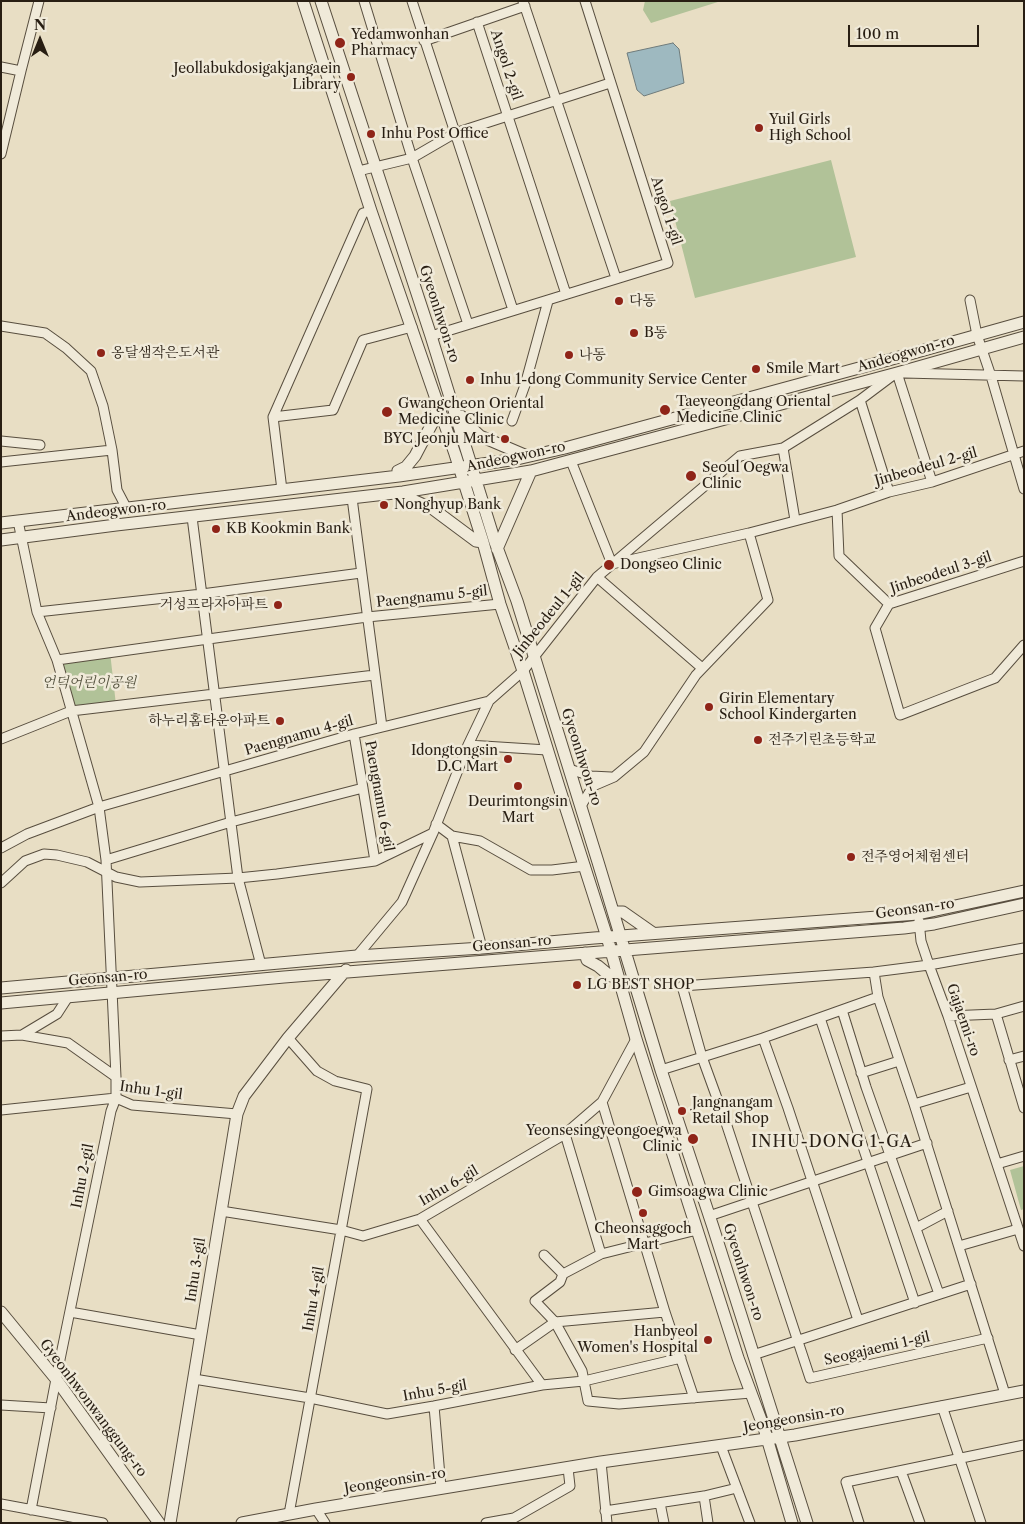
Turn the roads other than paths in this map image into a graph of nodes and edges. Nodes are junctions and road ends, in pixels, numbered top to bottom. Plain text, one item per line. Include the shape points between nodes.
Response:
1 (39, 1) edge
2 (303, 1) edge
3 (321, 1) edge
4 (364, 1) edge
5 (412, 1) edge
6 (524, 4) edge
7 (586, 6) edge
8 (478, 22) junction
9 (424, 40) junction
10 (1, 67) edge
11 (21, 71) junction
12 (610, 83) junction
13 (556, 100) junction
14 (508, 116) junction
15 (455, 133) junction
16 (1, 154) edge
17 (412, 158) junction
18 (374, 166) junction
19 (358, 170) junction
20 (371, 211) junction
21 (616, 278) junction
22 (566, 294) junction
23 (548, 300) junction
24 (970, 300) dead end
25 (513, 310) junction
26 (1024, 322) edge
27 (468, 324) junction
28 (1, 326) edge
29 (412, 327) junction
30 (977, 335) junction
31 (431, 336) junction
32 (1024, 337) edge
33 (982, 348) junction
34 (897, 373) junction
35 (991, 376) junction
36 (1024, 376) edge
37 (860, 400) junction
38 (437, 401) junction
39 (273, 417) junction
40 (456, 417) junction
41 (512, 421) dead end
42 (1, 441) edge
43 (40, 445) dead end
44 (783, 448) junction
45 (112, 450) junction
46 (1024, 451) edge
47 (527, 456) junction
48 (1015, 456) junction
49 (571, 461) junction
50 (1, 462) edge
51 (465, 466) junction
52 (531, 471) junction
53 (399, 476) junction
54 (470, 482) junction
55 (932, 482) junction
56 (1024, 489) edge
57 (282, 490) junction
58 (403, 492) junction
59 (888, 492) junction
60 (352, 498) junction
61 (127, 509) junction
62 (837, 510) junction
63 (192, 517) junction
64 (795, 520) junction
65 (18, 521) junction
66 (1, 523) edge
67 (749, 533) junction
68 (21, 538) junction
69 (1, 540) edge
70 (483, 542) junction
71 (497, 549) junction
72 (1024, 561) edge
73 (612, 564) junction
74 (361, 573) junction
75 (598, 578) junction
76 (202, 594) junction
77 (500, 604) junction
78 (889, 604) junction
79 (37, 612) junction
80 (367, 617) junction
81 (208, 639) junction
82 (1024, 645) edge
83 (533, 657) junction
84 (57, 660) junction
85 (702, 668) junction
86 (523, 671) junction
87 (375, 675) junction
88 (215, 694) junction
89 (489, 701) junction
90 (72, 711) junction
91 (382, 727) junction
92 (354, 734) junction
93 (3, 738) edge
94 (468, 745) junction
95 (547, 750) junction
96 (569, 769) junction
97 (224, 772) junction
98 (594, 780) junction
99 (363, 788) junction
100 (581, 806) junction
101 (99, 807) junction
102 (231, 822) junction
103 (434, 828) junction
104 (452, 836) junction
105 (1, 848) edge
106 (106, 860) junction
107 (375, 861) junction
108 (584, 866) junction
109 (106, 872) junction
110 (238, 878) junction
111 (1, 883) edge
112 (1024, 891) edge
113 (1024, 904) edge
114 (613, 912) junction
115 (918, 914) junction
116 (919, 926) junction
117 (652, 933) junction
118 (607, 936) junction
119 (620, 936) junction
120 (482, 948) junction
121 (1024, 948) edge
122 (611, 950) junction
123 (625, 950) junction
124 (585, 953) junction
125 (357, 956) junction
126 (261, 965) junction
127 (929, 965) junction
128 (874, 972) junction
129 (343, 973) junction
130 (618, 976) junction
131 (110, 978) junction
132 (1, 988) edge
133 (111, 992) junction
134 (68, 997) junction
135 (878, 997) junction
136 (1, 1004) edge
137 (1024, 1006) edge
138 (842, 1010) junction
139 (996, 1014) junction
140 (948, 1016) junction
141 (820, 1018) junction
142 (1, 1036) edge
143 (22, 1036) junction
144 (288, 1038) junction
145 (762, 1038) junction
146 (636, 1039) junction
147 (1024, 1056) edge
148 (702, 1057) junction
149 (1010, 1060) junction
150 (899, 1061) junction
151 (661, 1070) junction
152 (861, 1073) junction
153 (116, 1077) junction
154 (972, 1087) junction
155 (116, 1098) junction
156 (602, 1102) junction
157 (914, 1104) junction
158 (1024, 1107) edge
159 (1, 1110) edge
160 (236, 1114) junction
161 (565, 1134) junction
162 (927, 1143) junction
163 (890, 1156) junction
164 (1024, 1156) edge
165 (868, 1163) junction
166 (996, 1164) junction
167 (812, 1182) junction
168 (752, 1202) junction
169 (948, 1210) junction
170 (221, 1211) junction
171 (710, 1216) junction
172 (420, 1219) junction
173 (916, 1228) junction
174 (1018, 1229) junction
175 (341, 1230) junction
176 (697, 1230) junction
177 (644, 1244) junction
178 (959, 1246) junction
179 (1024, 1246) edge
180 (601, 1254) junction
181 (544, 1255) dead end
182 (563, 1274) junction
183 (970, 1284) junction
184 (938, 1294) junction
185 (915, 1303) junction
186 (1, 1312) edge
187 (70, 1312) junction
188 (665, 1312) junction
189 (858, 1320) junction
190 (555, 1322) junction
191 (201, 1334) junction
192 (988, 1338) junction
193 (798, 1341) junction
194 (515, 1350) junction
195 (754, 1355) junction
196 (681, 1358) junction
197 (56, 1379) junction
198 (194, 1379) junction
199 (584, 1381) junction
200 (542, 1384) junction
201 (1024, 1391) edge
202 (750, 1393) junction
203 (1005, 1394) junction
204 (310, 1398) junction
205 (694, 1398) junction
206 (1, 1405) edge
207 (434, 1406) junction
208 (942, 1406) junction
209 (51, 1408) junction
210 (780, 1437) junction
211 (767, 1439) junction
212 (1024, 1445) edge
213 (721, 1446) junction
214 (960, 1459) junction
215 (601, 1462) junction
216 (568, 1468) junction
217 (902, 1471) junction
218 (441, 1488) junction
219 (737, 1488) junction
220 (704, 1496) junction
221 (660, 1503) junction
222 (1, 1504) edge
223 (316, 1509) junction
224 (31, 1510) junction
225 (605, 1511) junction
226 (289, 1514) junction
227 (515, 1520) edge
228 (103, 1523) edge
229 (159, 1523) edge
230 (170, 1523) edge
231 (242, 1523) edge
232 (325, 1523) edge
233 (486, 1523) edge
234 (606, 1523) edge
235 (664, 1523) edge
236 (708, 1523) edge
237 (750, 1523) edge
238 (792, 1523) edge
239 (807, 1523) edge
240 (859, 1523) edge
241 (920, 1523) edge
242 (981, 1523) edge

1 - 11 street
2 - 19 street, Gyeonhwon-ro
3 - 18 street, Gyeonhwon-ro
4 - 17 street
5 - 9 street
6 - 8 street
6 - 13 street
7 - 12 street
8 - 9 street
8 - 14 street, Angol 2-gil
9 - 15 street
10 - 11 street
11 - 16 street
12 - 13 street, Angol 2-gil
12 - 21 street, Angol 1-gil via 668,263
13 - 14 street, Angol 2-gil
13 - 21 street
14 - 15 street, Angol 2-gil
14 - 22 street, Angol 2-gil
15 - 17 street, Angol 2-gil
15 - 25 street
17 - 18 street, Angol 2-gil
17 - 27 street
18 - 19 street, Angol 2-gil
18 - 31 street, Gyeonhwon-ro
19 - 20 street, Gyeonhwon-ro
20 - 29 street, Gyeonhwon-ro
20 - 39 street via 363,213
21 - 22 street, Angol 1-gil
22 - 23 street, Angol 1-gil
23 - 25 street, Angol 1-gil
23 - 41 street
24 - 30 street
25 - 27 street, Angol 1-gil
26 - 30 street, Andeogwon-ro
27 - 31 street, Angol 1-gil
28 - 45 street via 45,333 91,371 103,406
29 - 38 street, Gyeonhwon-ro
29 - 39 street via 363,340 333,410
30 - 33 street
30 - 47 street, Andeogwon-ro
31 - 40 street, Gyeonhwon-ro
32 - 33 street, Andeogwon-ro
33 - 34 street, Andeogwon-ro
33 - 35 street
34 - 35 street
34 - 37 street, Jinbeodeul 1-gil
34 - 49 street, Andeogwon-ro
34 - 55 street
35 - 36 street
35 - 48 street
37 - 44 street, Jinbeodeul 1-gil
37 - 59 street
38 - 51 street, Gyeonhwon-ro
38 - 53 street via 433,422 415,456 398,471
39 - 57 street
40 - 47 street via 461,416 480,436
40 - 51 street, Gyeonhwon-ro
42 - 43 street
44 - 64 street
44 - 73 street, Jinbeodeul 1-gil via 740,456
45 - 50 street
45 - 61 street via 117,490
46 - 48 street, Jinbeodeul 2-gil
47 - 51 street, Andeogwon-ro
48 - 55 street, Jinbeodeul 2-gil
48 - 56 street
49 - 52 street, Andeogwon-ro
49 - 73 street
51 - 53 street, Andeogwon-ro
51 - 54 street, Gyeonhwon-ro
52 - 54 street, Andeogwon-ro
52 - 71 street
53 - 57 street, Andeogwon-ro
54 - 58 street, Andeogwon-ro
54 - 70 street, Gyeonhwon-ro
54 - 71 street, Gyeonhwon-ro
55 - 59 street, Jinbeodeul 2-gil
57 - 61 street, Andeogwon-ro
58 - 60 street, Andeogwon-ro
58 - 70 street via 406,497 433,509 476,541
59 - 62 street, Jinbeodeul 2-gil
60 - 63 street, Andeogwon-ro
60 - 74 street, Paengnamu 5-gil
61 - 65 street, Andeogwon-ro
62 - 64 street, Jinbeodeul 2-gil
62 - 78 street via 839,556
63 - 68 street, Andeogwon-ro
63 - 76 street
64 - 67 street, Jinbeodeul 2-gil
65 - 66 street, Andeogwon-ro
65 - 68 street, Inhu 2-gil
67 - 73 street, Jinbeodeul 2-gil
67 - 85 street via 768,600
68 - 69 street, Andeogwon-ro
68 - 79 street, Inhu 2-gil
70 - 77 street, Gyeonhwon-ro
71 - 83 street, Gyeonhwon-ro via 517,601
72 - 78 street, Jinbeodeul 3-gil
73 - 75 street, Jinbeodeul 1-gil
74 - 76 street
74 - 80 street, Paengnamu 5-gil
75 - 83 street, Jinbeodeul 1-gil
75 - 85 street, Jinbeodeul 1-gil
76 - 79 street
76 - 81 street
77 - 80 street, Paengnamu 5-gil
77 - 86 street, Gyeonhwon-ro
78 - 82 street, Jinbeodeul 3-gil via 876,628 900,715 994,678
79 - 84 street, Inhu 2-gil
80 - 81 street, Paengnamu 5-gil
80 - 87 street, Paengnamu 5-gil
81 - 84 street
81 - 88 street
83 - 86 street, Jinbeodeul 1-gil
83 - 96 street, Gyeonhwon-ro
84 - 90 street, Inhu 2-gil
85 - 98 street, Gyeonhwon-ro via 644,752 614,777
86 - 89 street, Paengnamu 6-gil
86 - 95 street, Gyeonhwon-ro
87 - 88 street
87 - 91 street, Paengnamu 5-gil
88 - 90 street
88 - 97 street
89 - 91 street, Paengnamu 6-gil
89 - 94 street, Paengnamu 6-gil
90 - 93 street
90 - 101 street, Inhu 2-gil
91 - 92 street, Paengnamu 4-gil
92 - 97 street, Paengnamu 4-gil
92 - 99 street, Paengnamu 6-gil
94 - 95 street
94 - 103 street, Paengnamu 6-gil
95 - 108 street, Gyeonhwon-ro
96 - 98 street
96 - 100 street, Gyeonhwon-ro
97 - 101 street, Paengnamu 4-gil
97 - 102 street
98 - 100 street
99 - 102 street
99 - 107 street, Paengnamu 6-gil
100 - 114 street, Gyeonhwon-ro
101 - 105 street, Paengnamu 4-gil via 26,834
101 - 106 street, Inhu 2-gil
102 - 106 street
102 - 110 street
103 - 104 street
103 - 107 street, Paengnamu 6-gil
103 - 125 street, Paengnamu 6-gil via 402,902
104 - 108 street via 480,841 531,870
104 - 120 street, Geonsan-ro
106 - 109 street, Inhu 2-gil
107 - 110 street
108 - 118 street, Gyeonhwon-ro
109 - 110 street via 140,882
109 - 111 street via 87,862 44,854 25,861
109 - 131 street, Inhu 2-gil
110 - 126 street
112 - 115 street, Geonsan-ro
113 - 116 street, Geonsan-ro
114 - 117 street via 623,912
114 - 119 street, Gyeonhwon-ro
115 - 116 street, Gajaemi-ro
115 - 117 street, Geonsan-ro
116 - 123 street, Geonsan-ro
116 - 127 street, Gajaemi-ro
117 - 119 street, Geonsan-ro
118 - 119 street, Geonsan-ro
118 - 120 street, Geonsan-ro
118 - 122 street, Gyeonhwon-ro
119 - 123 street, Gyeonhwon-ro
120 - 125 street, Geonsan-ro
121 - 127 street
122 - 123 street, Geonsan-ro
122 - 124 street, Geonsan-ro
122 - 130 street, Gyeonhwon-ro
123 - 151 street, Gyeonhwon-ro
124 - 129 street, Geonsan-ro
124 - 130 street via 587,960 610,976
125 - 126 street, Geonsan-ro
125 - 129 street, Inhu 3-gil
126 - 131 street, Geonsan-ro
127 - 128 street
127 - 140 street, Gajaemi-ro
128 - 135 street
128 - 148 street, Seogajaemi 1-gil via 682,986
129 - 133 street, Geonsan-ro
129 - 144 street, Inhu 3-gil
130 - 146 street, Gyeonhwon-ro
131 - 132 street, Geonsan-ro
131 - 133 street, Inhu 2-gil
133 - 134 street, Geonsan-ro
133 - 153 street, Inhu 2-gil
134 - 136 street, Geonsan-ro
134 - 143 street via 56,1014
135 - 138 street
135 - 150 street
137 - 139 street
138 - 141 street
138 - 152 street
139 - 140 street
139 - 149 street
140 - 154 street, Gajaemi-ro
141 - 145 street
141 - 165 street
142 - 143 street
143 - 153 street via 68,1043
144 - 160 street, Inhu 3-gil via 244,1096
144 - 175 street, Inhu 4-gil via 318,1071 335,1080 367,1089
145 - 148 street
145 - 167 street
146 - 156 street, Inhu 6-gil
146 - 176 street, Gyeonhwon-ro
147 - 149 street
148 - 151 street
148 - 168 street, Seogajaemi 1-gil
149 - 158 street
150 - 152 street
150 - 157 street
151 - 171 street, Gyeonhwon-ro
152 - 163 street
153 - 155 street, Inhu 2-gil
154 - 157 street
154 - 166 street, Gajaemi-ro
155 - 159 street, Inhu 1-gil
155 - 160 street, Inhu 1-gil via 132,1105
155 - 187 street, Inhu 2-gil via 110,1111
156 - 161 street, Inhu 6-gil
156 - 177 street
157 - 162 street
160 - 170 street, Inhu 3-gil
161 - 172 street, Inhu 6-gil
161 - 180 street
162 - 163 street
162 - 169 street
163 - 165 street
163 - 173 street
164 - 166 street
165 - 167 street
165 - 185 street
166 - 174 street, Gajaemi-ro
167 - 168 street
167 - 189 street
168 - 171 street
168 - 193 street, Seogajaemi 1-gil
169 - 173 street
169 - 178 street
170 - 175 street, Inhu 6-gil
170 - 191 street, Inhu 3-gil
171 - 195 street, Gyeonhwon-ro
172 - 175 street, Inhu 6-gil via 363,1236
172 - 194 street
173 - 184 street
174 - 178 street
174 - 179 street, Gajaemi-ro
175 - 204 street, Inhu 4-gil
176 - 177 street
176 - 202 street, Gyeonhwon-ro
177 - 180 street
177 - 188 street
178 - 183 street
180 - 182 street
181 - 182 street
182 - 190 street via 560,1282 535,1301
183 - 184 street, Seogajaemi 1-gil
183 - 192 street
184 - 185 street, Seogajaemi 1-gil
185 - 189 street, Seogajaemi 1-gil
186 - 197 street, Gyeonhwonwanggung-ro
187 - 191 street
187 - 197 street, Inhu 2-gil
188 - 190 street
188 - 196 street
189 - 193 street, Seogajaemi 1-gil
190 - 194 street
190 - 199 street via 582,1370
191 - 198 street, Inhu 3-gil
192 - 193 street, Seogajaemi 1-gil via 810,1378
192 - 203 street
193 - 195 street, Seogajaemi 1-gil
194 - 200 street
195 - 210 street, Gyeonhwon-ro
196 - 199 street, Inhu 5-gil
196 - 205 street
197 - 209 street, Inhu 2-gil
197 - 229 street, Gyeonhwonwanggung-ro
198 - 204 street, Inhu 5-gil
198 - 230 street, Inhu 3-gil
199 - 200 street, Inhu 5-gil
199 - 205 street via 588,1400 619,1404
200 - 207 street, Inhu 5-gil
201 - 203 street, Jeongeonsin-ro
202 - 205 street
202 - 211 street, Gyeonhwon-ro
203 - 208 street, Jeongeonsin-ro
204 - 207 street, Inhu 5-gil via 387,1414
204 - 226 street, Inhu 4-gil
206 - 209 street
207 - 218 street
208 - 210 street, Jeongeonsin-ro
208 - 214 street
209 - 224 street, Inhu 2-gil
210 - 211 street, Jeongeonsin-ro
210 - 239 street, Gyeonhwon-ro
211 - 213 street, Jeongeonsin-ro
211 - 238 street, Gyeonhwon-ro
212 - 214 street
213 - 215 street, Jeongeonsin-ro
213 - 219 street
214 - 217 street
214 - 242 street
215 - 216 street, Jeongeonsin-ro
215 - 225 street
216 - 218 street, Jeongeonsin-ro
216 - 227 street via 570,1486
217 - 240 street via 846,1482
217 - 241 street
218 - 223 street, Jeongeonsin-ro
219 - 220 street
219 - 237 street
220 - 221 street
220 - 236 street
221 - 225 street
221 - 235 street
222 - 224 street
223 - 226 street, Jeongeonsin-ro
223 - 232 street
224 - 228 street
225 - 234 street
226 - 231 street, Jeongeonsin-ro
227 - 233 street

